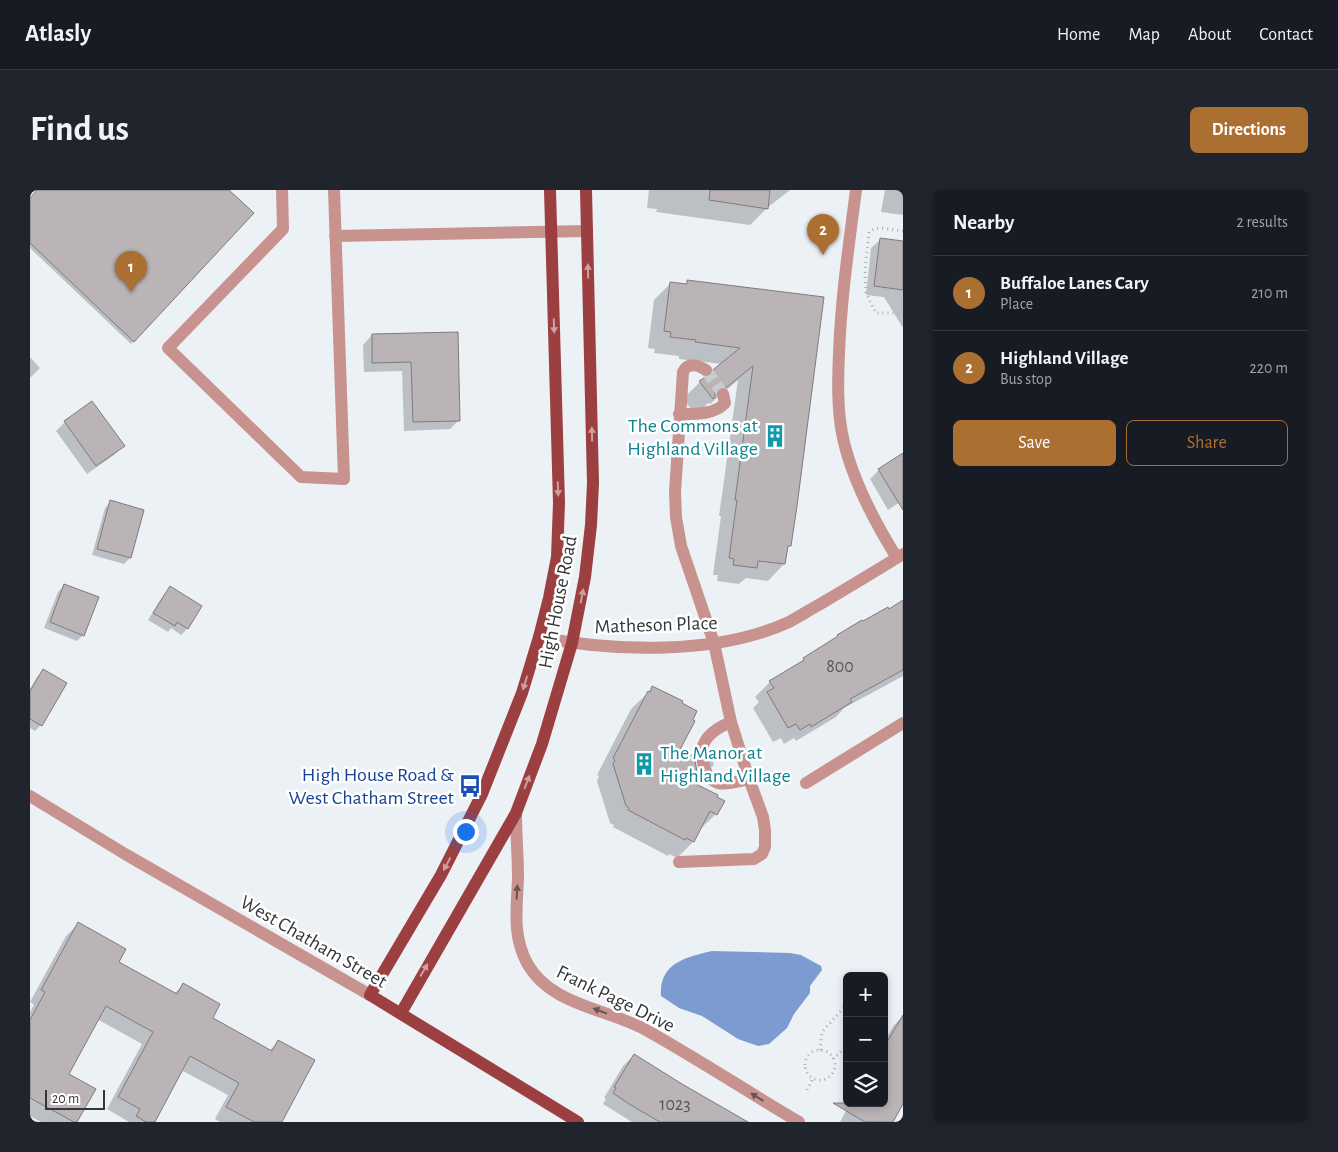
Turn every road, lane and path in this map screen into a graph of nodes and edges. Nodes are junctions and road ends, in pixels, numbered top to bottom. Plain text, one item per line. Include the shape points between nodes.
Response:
1 (282, 190) edge
2 (334, 190) edge
3 (550, 190) edge
4 (586, 190) edge
5 (856, 190) edge
6 (551, 231) junction
7 (587, 231) junction
8 (903, 232) edge
9 (335, 236) junction
10 (903, 315) edge
11 (751, 353) dead end
12 (706, 370) dead end
13 (716, 382) dead end
14 (723, 394) dead end
15 (679, 414) junction
16 (900, 556) edge
17 (539, 637) junction
18 (572, 643) junction
19 (714, 643) junction
20 (731, 722) junction
21 (903, 723) edge
22 (748, 779) junction
23 (806, 783) dead end
24 (30, 796) edge
25 (516, 813) junction
26 (679, 862) dead end
27 (370, 995) junction
28 (843, 1008) edge
29 (401, 1013) junction
30 (820, 1050) junction
31 (843, 1050) edge
32 (833, 1059) junction
33 (813, 1078) junction
34 (808, 1090) dead end
35 (578, 1122) edge
36 (799, 1122) edge

1 - 9 street via 283,229 168,348 301,478 344,479
2 - 9 street
3 - 6 main road, High House Road
4 - 7 main road, High House Road
5 - 16 street via 840,328 838,402 842,434 868,507
6 - 7 street
6 - 9 street
6 -> 17 main road, High House Road via 557,556
18 -> 7 main road, High House Road via 585,578 593,483
8 - 10 path via 879,228 869,232 865,271 866,293 876,314
11 - 13 path
12 - 15 street via 695,365 685,367
14 - 15 street via 725,403 718,409
15 - 19 street via 676,517 681,546
16 - 19 street, Matheson Place via 789,622
17 - 18 street, Matheson Place
17 -> 27 main road, High House Road via 522,693 482,794 441,875
18 - 19 street, Matheson Place via 632,648
25 -> 18 main road, High House Road via 542,744
19 - 20 street
20 - 22 street
20 - 22 street via 711,733 704,743 701,750 704,765 709,776 719,783
21 - 23 street
22 - 26 street via 764,824 762,854 750,860
24 - 27 street, West Chatham Street
29 -> 25 main road, High House Road
36 -> 25 street, Frank Page Drive via 647,1030 563,997 544,985 521,951 515,922 518,877
27 - 29 main road, West Chatham Street
28 - 30 path via 822,1032
29 - 35 main road, West Chatham Street
30 - 32 path
30 - 33 path via 813,1051 806,1061 805,1068
31 - 32 path
32 - 33 path via 832,1072 827,1078
33 - 34 path

